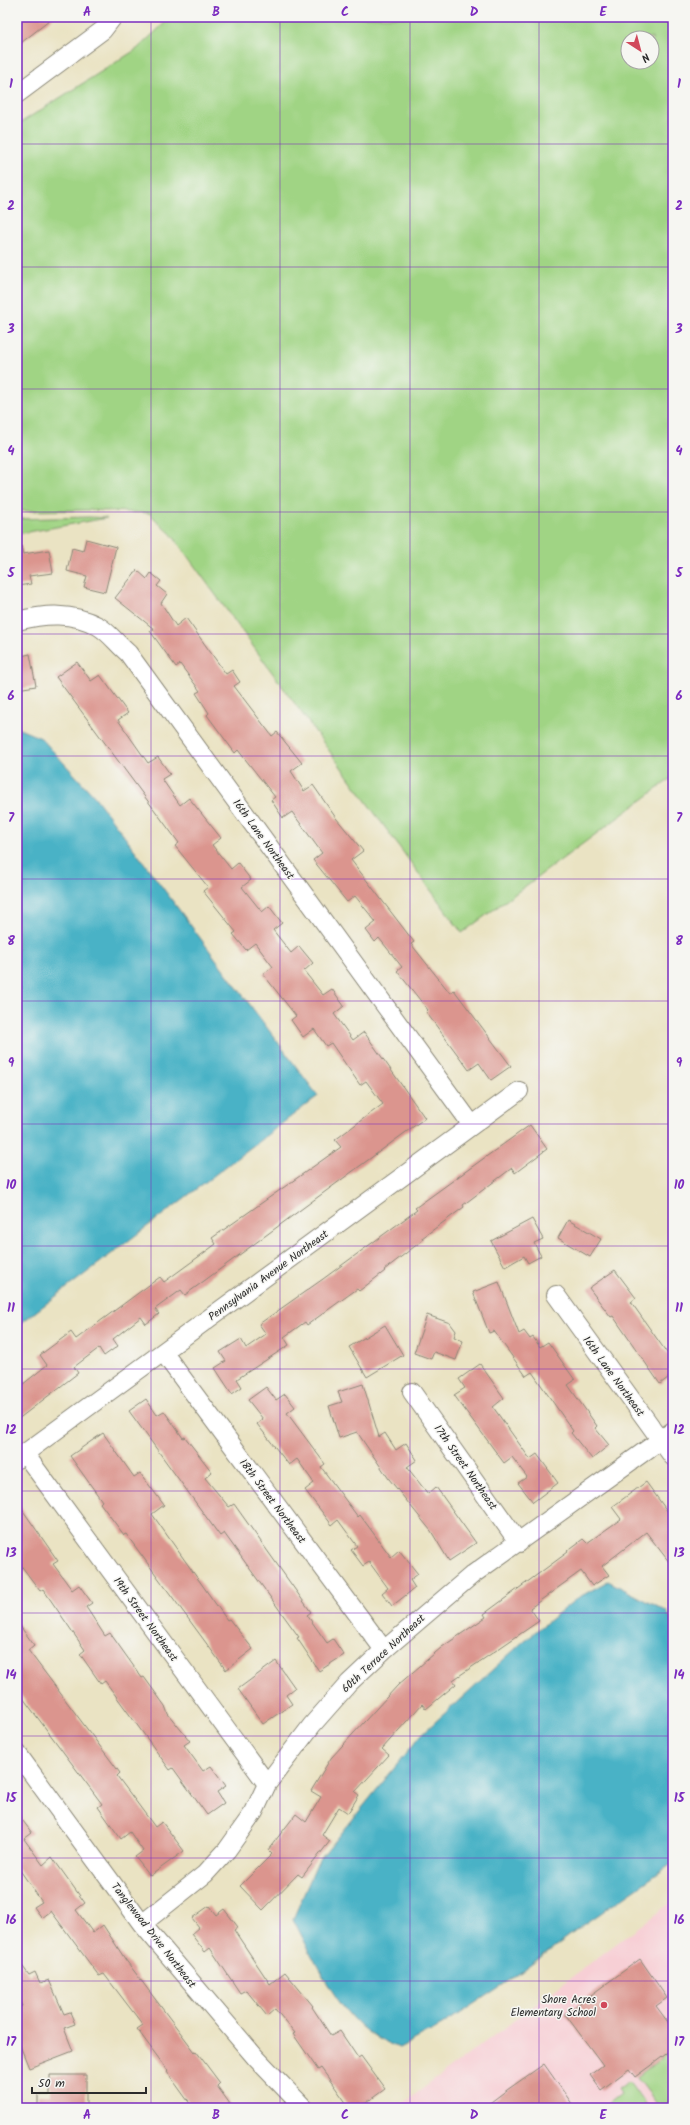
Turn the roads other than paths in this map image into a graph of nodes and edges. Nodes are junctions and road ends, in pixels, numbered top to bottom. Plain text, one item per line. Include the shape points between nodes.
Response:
1 (113, 17) edge
2 (17, 94) edge
3 (17, 621) edge
4 (519, 1091) dead end
5 (472, 1125) junction
6 (556, 1295) dead end
7 (163, 1352) junction
8 (412, 1392) dead end
9 (667, 1435) edge
10 (21, 1456) edge
11 (673, 1457) edge
12 (519, 1543) junction
13 (384, 1650) junction
14 (17, 1753) edge
15 (267, 1784) junction
16 (142, 1924) junction
17 (304, 2108) edge

1 - 2 street via 103,30
3 - 5 street, 16th Lane Northeast via 37,616 71,616 99,627 128,653
4 - 5 street, Pennsylvania Avenue Northeast
5 - 7 street, Pennsylvania Avenue Northeast
6 - 9 street, 16th Lane Northeast
7 - 10 street, Pennsylvania Avenue Northeast
7 - 13 street, 18th Street Northeast
8 - 12 street, 17th Street Northeast
9 - 11 street, 16th Lane Northeast
9 - 12 street, 60th Terrace Northeast
10 - 15 street, 19th Street Northeast
12 - 13 street, 60th Terrace Northeast via 472,1575
13 - 15 street, 60th Terrace Northeast via 349,1683
14 - 16 street, Tanglewood Drive Northeast
15 - 16 street, 60th Terrace Northeast via 254,1812 227,1850 205,1874
16 - 17 street, Tanglewood Drive Northeast via 245,2046

